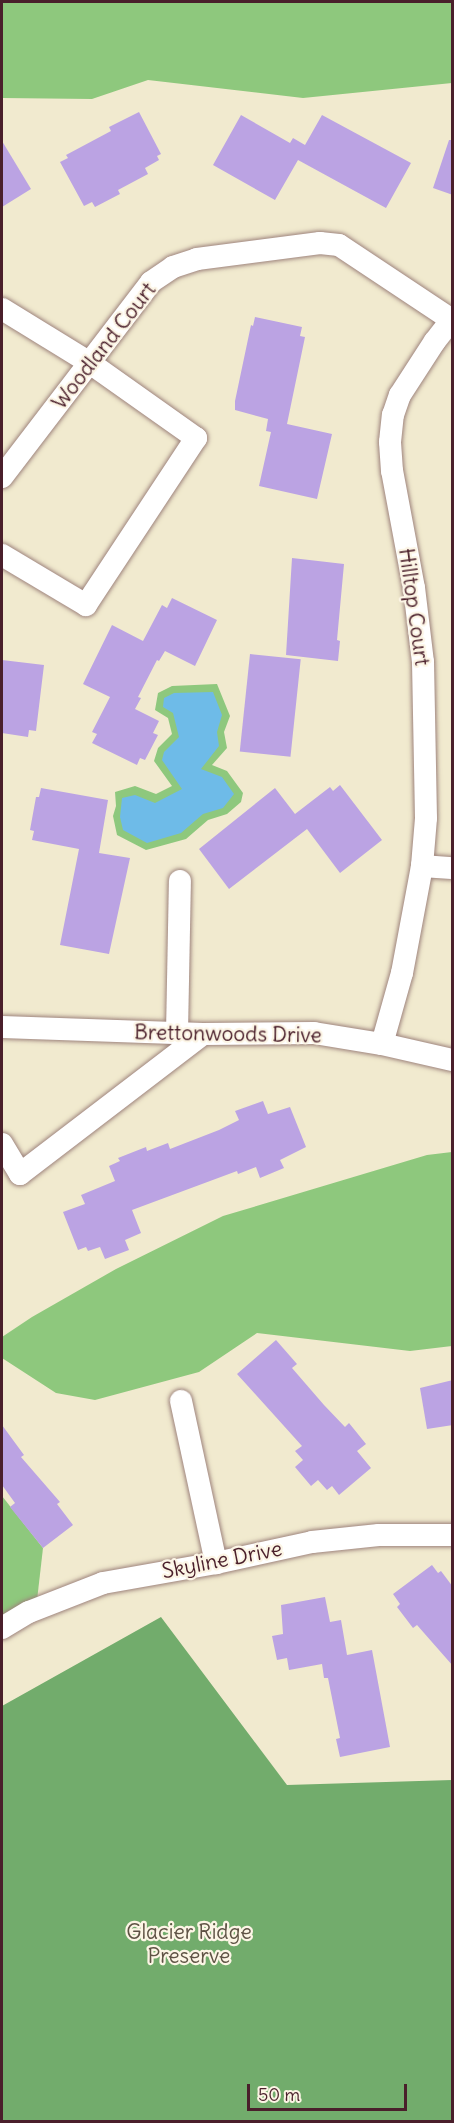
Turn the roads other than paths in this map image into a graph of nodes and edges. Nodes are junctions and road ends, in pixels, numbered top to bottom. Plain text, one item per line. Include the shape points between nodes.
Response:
1 (339, 245) joint
2 (2, 309) edge
3 (452, 319) edge
4 (90, 363) junction
5 (2, 477) edge
6 (2, 555) edge
7 (422, 866) junction
8 (453, 868) edge
9 (180, 881) dead end
10 (2, 1027) edge
11 (177, 1033) junction
12 (203, 1034) junction
13 (382, 1044) junction
14 (453, 1060) edge
15 (2, 1144) edge
16 (181, 1401) dead end
17 (453, 1535) edge
18 (216, 1563) junction
19 (2, 1628) edge

1 - 3 street, Hilltop Court
1 - 4 street, Woodland Court via 321,243 197,259 173,267 151,282
2 - 4 street
3 - 7 street, Hilltop Court via 400,395 390,442 423,662 426,818
4 - 5 street, Woodland Court
4 - 6 street via 196,438 86,605
7 - 8 street
7 - 13 street, Hilltop Court via 402,973
9 - 11 street
10 - 11 street, Brettonwoods Drive
11 - 12 street, Brettonwoods Drive
12 - 13 street, Brettonwoods Drive via 314,1033
12 - 15 street via 20,1174
13 - 14 street, Brettonwoods Drive
16 - 18 street
17 - 18 street, Skyline Drive via 379,1535 312,1542
18 - 19 street, Skyline Drive via 103,1583 29,1612

